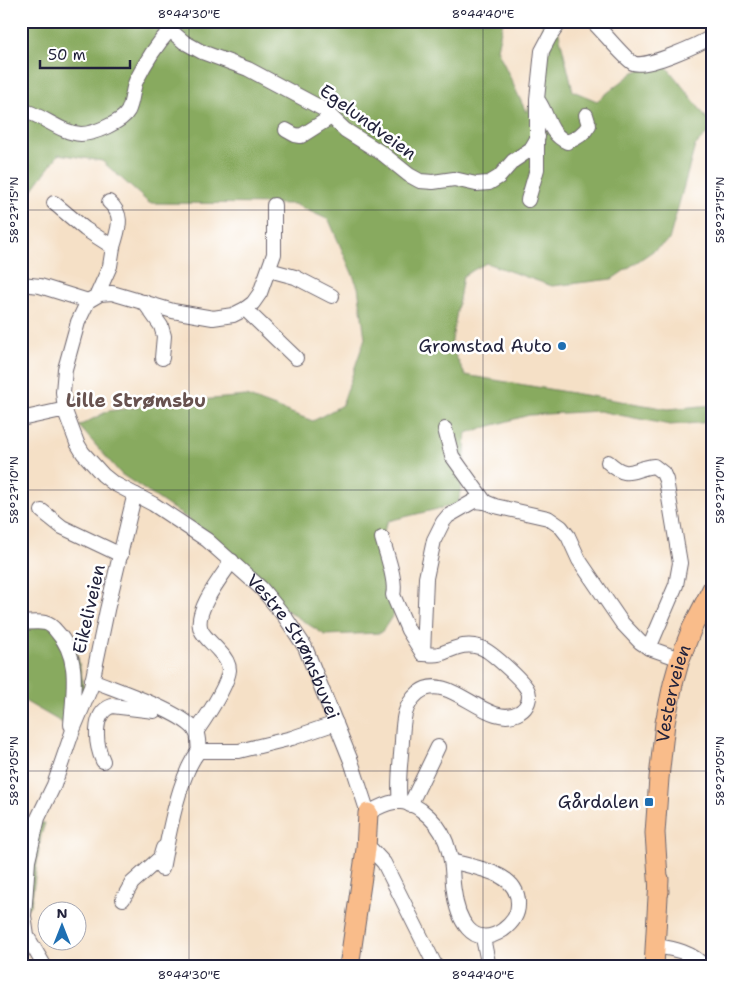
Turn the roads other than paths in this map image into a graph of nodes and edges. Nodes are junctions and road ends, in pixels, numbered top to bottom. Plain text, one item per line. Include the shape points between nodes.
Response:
1 (562, 21) edge
2 (592, 21) edge
3 (166, 26) edge
4 (713, 36) edge
5 (537, 99) junction
6 (21, 110) edge
7 (586, 115) dead end
8 (331, 117) junction
9 (286, 130) dead end
10 (538, 136) junction
11 (528, 200) dead end
12 (109, 202) dead end
13 (54, 203) dead end
14 (274, 205) dead end
15 (113, 247) junction
16 (269, 270) junction
17 (21, 284) edge
18 (332, 296) dead end
19 (93, 298) junction
20 (144, 302) junction
21 (245, 309) junction
22 (162, 358) dead end
23 (296, 358) dead end
24 (65, 411) junction
25 (21, 419) edge
26 (444, 429) dead end
27 (608, 462) dead end
28 (136, 495) junction
29 (485, 502) junction
30 (42, 511) dead end
31 (382, 538) dead end
32 (120, 555) junction
33 (232, 561) junction
34 (713, 586) edge
35 (21, 623) edge
36 (649, 648) junction
37 (424, 654) junction
38 (680, 659) junction
39 (92, 680) junction
40 (175, 715) junction
41 (336, 723) junction
42 (73, 730) junction
43 (196, 732) junction
44 (438, 747) dead end
45 (199, 751) junction
46 (103, 761) dead end
47 (405, 803) junction
48 (368, 813) junction
49 (38, 818) junction
50 (168, 838) junction
51 (21, 842) edge
52 (366, 848) junction
53 (451, 861) junction
54 (162, 869) dead end
55 (123, 899) dead end
56 (24, 931) edge
57 (483, 938) junction
58 (656, 946) junction
59 (46, 967) edge
60 (349, 967) edge
61 (436, 967) edge
62 (489, 967) edge
63 (654, 967) edge
64 (705, 967) edge

1 - 5 street via 542,51
2 - 4 street via 628,60 640,65
3 - 6 street, Egelundveien via 135,83 128,111 108,126 80,134
3 - 8 street, Egelundveien via 202,52 248,69 324,109
5 - 7 street via 553,132 567,142 575,140 586,130 589,125
5 - 10 street
8 - 9 street via 301,136
8 - 10 street, Egelundveien via 360,141 424,182 454,179 489,183 531,149
10 - 11 street via 536,169
12 - 15 street, Vestre Strømsbuvei via 119,213
13 - 15 street
14 - 16 street via 274,254
15 - 19 street, Vestre Strømsbuvei via 110,266
16 - 18 street via 295,277
16 - 21 street via 260,293
17 - 19 street
19 - 20 street via 112,293
19 - 24 street, Vestre Strømsbuvei via 78,322 65,369
20 - 21 street via 213,318
20 - 22 street via 161,326 164,336
21 - 23 street
24 - 25 street
24 - 28 street, Vestre Strømsbuvei via 83,453 113,483
26 - 29 street via 452,456
27 - 36 street via 616,470 629,473 654,466 666,480 680,564 676,586
28 - 32 street, Eikeliveien
28 - 33 street, Vestre Strømsbuvei via 207,540
29 - 36 street via 548,518 561,527 578,560 622,623
29 - 37 street via 474,501 448,516 434,540 426,578
30 - 32 street via 62,527
31 - 37 street via 393,575 393,595 408,630
32 - 39 street, Eikeliveien
33 - 41 street, Vestre Strømsbuvei via 262,588 286,617 305,647
33 - 43 street via 212,590 199,625 201,632 228,663 228,676
34 - 38 main road, Vesterveien
35 - 42 street, Eikeliveien via 45,623 52,627 70,652 74,669
36 - 38 street
37 - 47 street via 438,654 466,645 479,647 522,682 529,695 522,711 512,716 499,716 438,687 424,688 412,698 404,714
38 - 58 main road, Vesterveien via 665,723 659,778 655,833 659,892
39 - 40 street
39 - 42 street, Eikeliveien
40 - 43 street
40 - 46 street via 144,709 108,708 97,729 97,743
41 - 45 street via 239,751
41 - 48 street, Vestre Strømsbuvei
42 - 49 street, Eikeliveien via 54,785
43 - 45 street
44 - 47 street
45 - 50 street via 188,772
47 - 48 street via 382,804
47 - 53 street via 429,816 438,826
48 - 52 main road, Vestre Strømsbuvei
49 - 51 street
49 - 56 street, Eikeliveien via 28,861
50 - 54 street
50 - 55 street via 160,858 132,883
52 - 60 main road, Vestre Strømsbuvei
52 - 61 street via 384,863
53 - 57 street via 460,918 470,931
53 - 57 street via 503,877 518,896 515,919 502,931
56 - 59 street, Eikeliveien
57 - 62 street
58 - 63 main road, Vesterveien
58 - 64 street via 683,951 700,960

